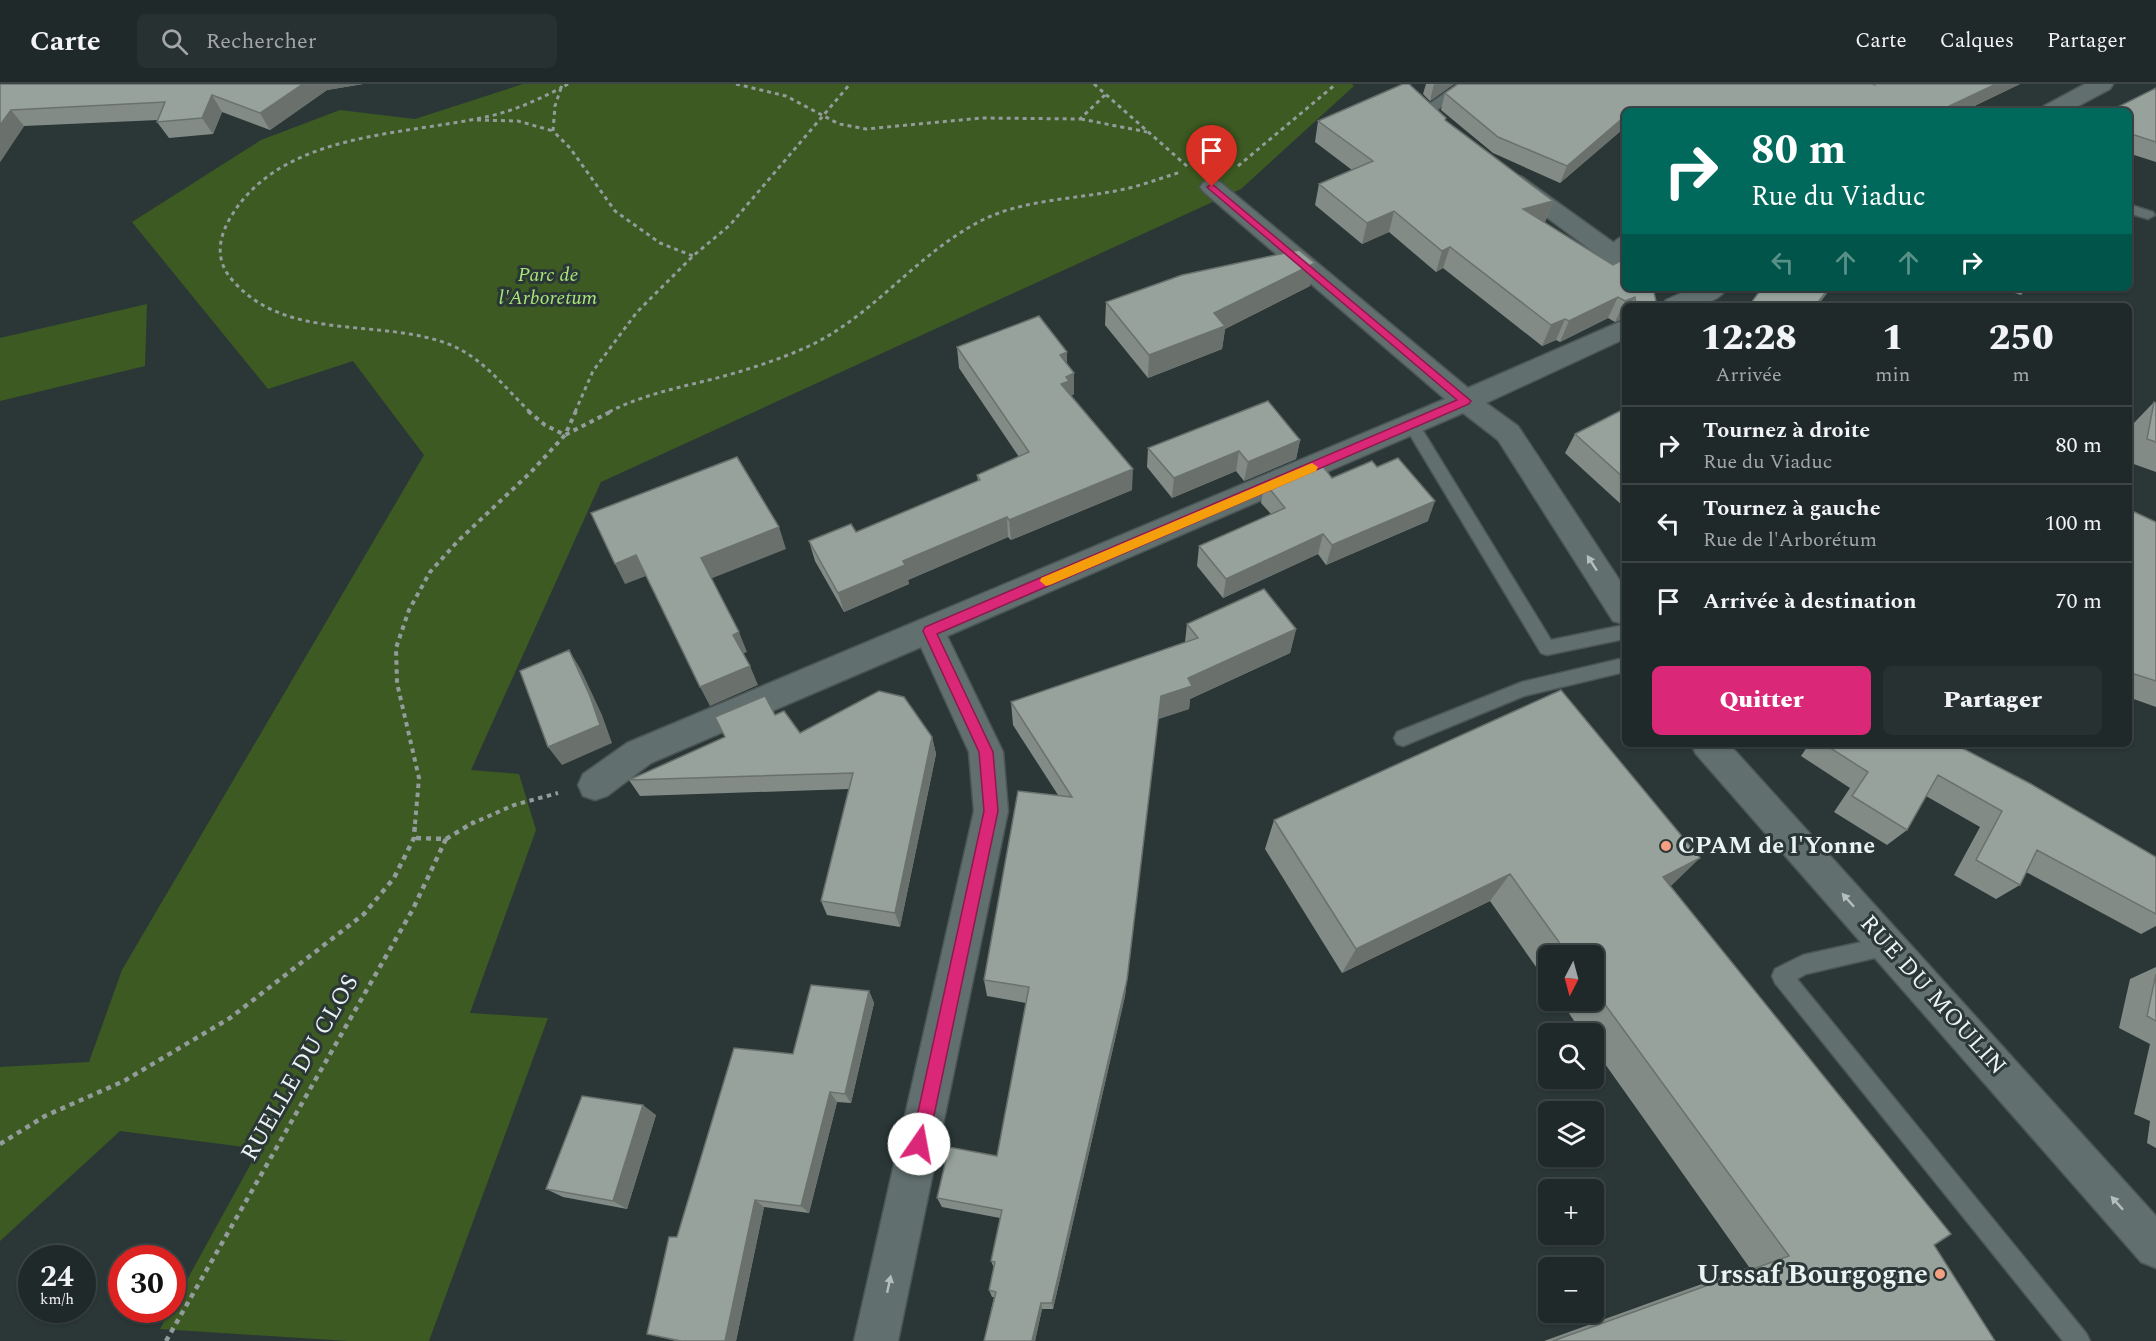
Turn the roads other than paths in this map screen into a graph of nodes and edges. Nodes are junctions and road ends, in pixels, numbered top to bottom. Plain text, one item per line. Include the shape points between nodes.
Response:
1 (1466, 84) edge
2 (2102, 84) edge
3 (2058, 108) edge
4 (1427, 112) edge
5 (1498, 171) edge
6 (1212, 187) road end
7 (2132, 209) edge
8 (2148, 215) dead end
9 (1620, 252) edge
10 (1664, 291) edge
11 (1708, 291) edge
12 (1679, 303) edge
13 (1685, 303) edge
14 (1622, 330) edge
15 (1465, 401) junction
16 (1412, 425) junction
17 (1622, 609) edge
18 (929, 631) junction
19 (1622, 632) edge
20 (1622, 665) edge
21 (1403, 738) dead end
22 (1711, 747) edge
23 (595, 785) road end
24 (1889, 946) junction
25 (2156, 1246) edge
26 (876, 1341) edge
27 (2078, 1341) edge

1 - 4 lane
2 - 3 street
5 - 9 street
6 - 15 street
7 - 8 lane
10 - 12 street
11 - 13 street
14 - 15 street
15 - 16 street
17 -> 15 street via 1508,433
16 - 18 street
16 - 19 lane via 1547,648
18 - 23 street via 639,753
26 -> 18 street via 991,811 986,752
20 - 21 lane via 1522,689
24 -> 22 street, RUE DU MOULIN
25 -> 24 street, RUE DU MOULIN
24 - 27 lane via 1803,965 1782,976

